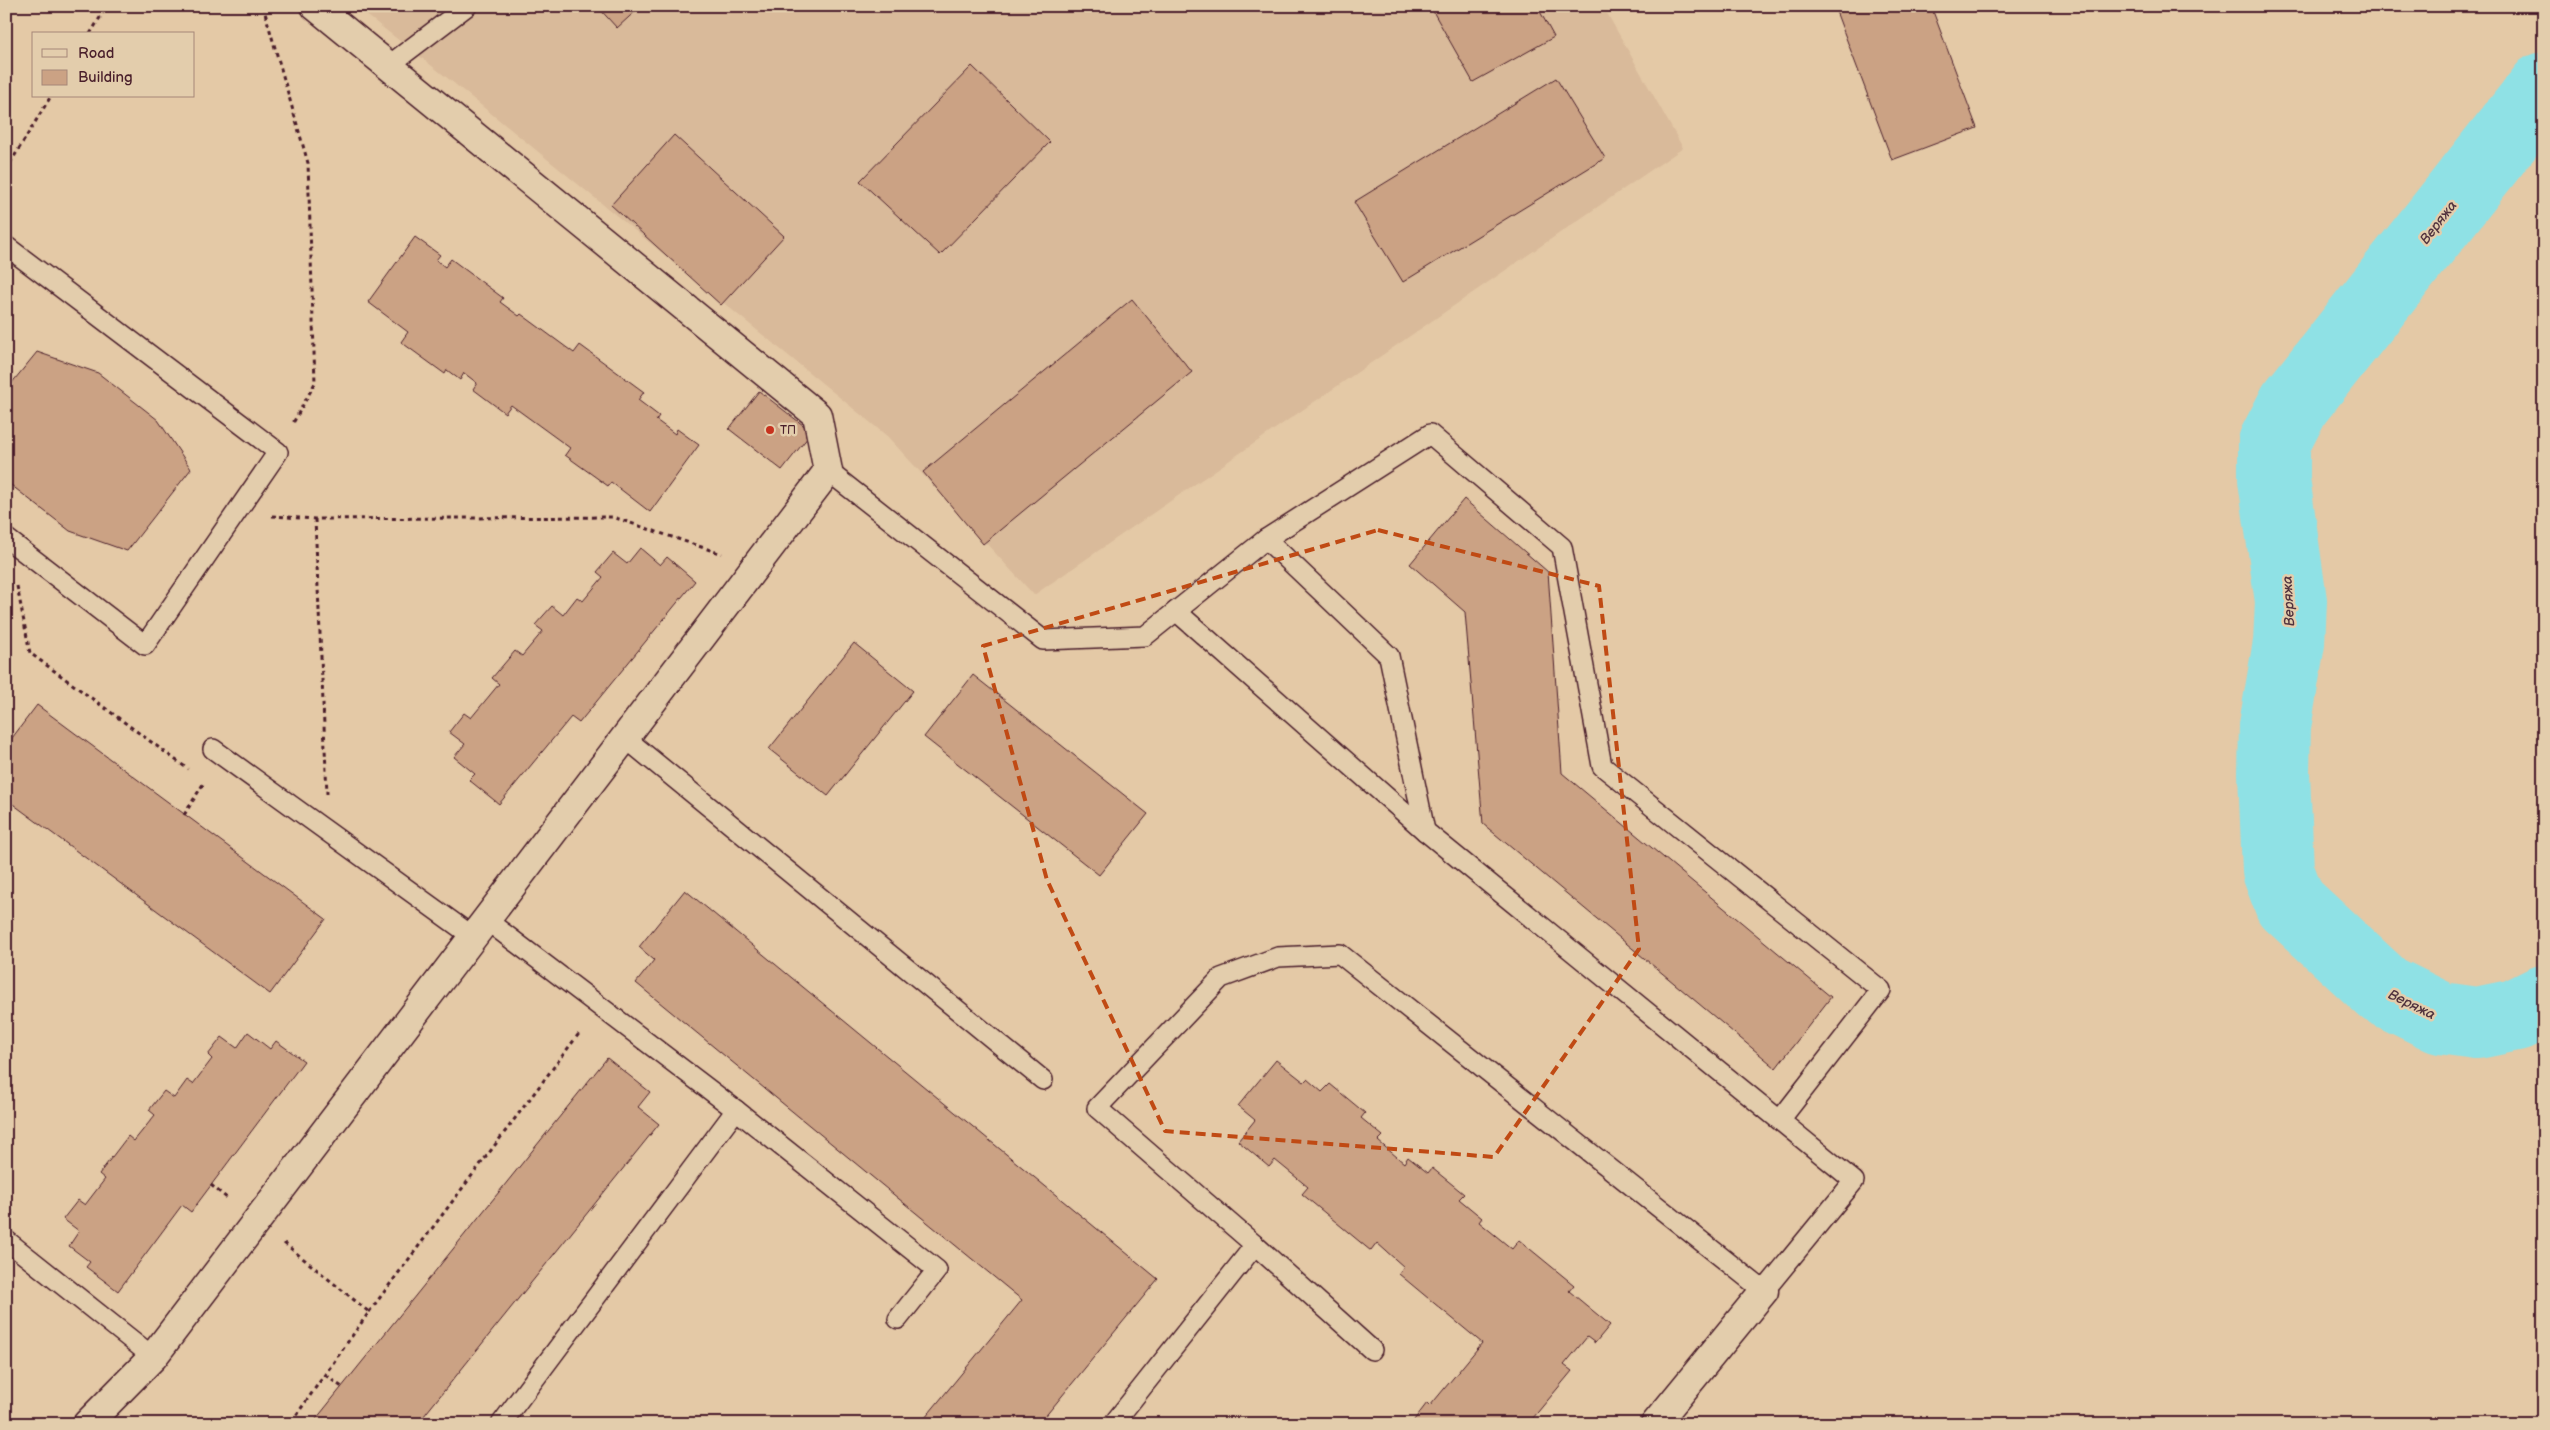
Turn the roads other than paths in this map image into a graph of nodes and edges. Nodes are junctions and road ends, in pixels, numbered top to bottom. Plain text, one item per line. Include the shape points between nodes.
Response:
1 (315, 6) edge
2 (467, 6) edge
3 (388, 66) junction
4 (9, 254) edge
5 (828, 472) junction
6 (7, 539) edge
7 (1266, 539) junction
8 (1176, 611) junction
9 (624, 737) junction
10 (213, 749) dead end
11 (1424, 831) junction
12 (479, 927) junction
13 (1043, 1080) dead end
14 (736, 1110) junction
15 (1780, 1120) junction
16 (8, 1236) edge
17 (1255, 1245) junction
18 (1764, 1291) junction
19 (898, 1319) dead end
20 (1372, 1350) dead end
21 (153, 1357) junction
22 (87, 1424) edge
23 (501, 1424) edge
24 (1113, 1424) edge
25 (1655, 1424) edge

1 - 3 street
2 - 3 lane
3 - 5 street via 817,414
4 - 6 lane via 278,452 145,645
5 - 8 lane via 1043,640 1144,636
5 - 9 street
7 - 8 lane
7 - 11 lane via 1389,656
7 - 15 lane via 1430,434 1562,547 1602,766 1881,990
8 - 11 lane
9 - 12 street
9 - 13 lane
10 - 12 lane via 329,832
11 - 15 lane
12 - 14 lane via 600,1006
12 - 21 street
14 - 19 lane via 937,1270
14 - 23 lane
15 - 18 lane via 1854,1181
16 - 21 lane
17 - 18 lane via 1097,1108 1221,978 1278,957 1340,954
17 - 20 lane
17 - 24 lane
18 - 25 street
21 - 22 street

